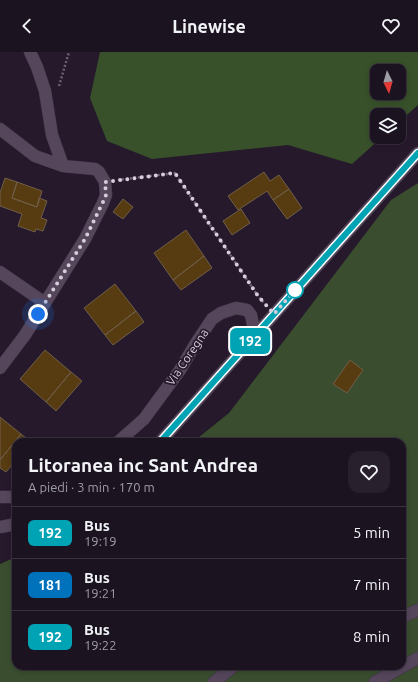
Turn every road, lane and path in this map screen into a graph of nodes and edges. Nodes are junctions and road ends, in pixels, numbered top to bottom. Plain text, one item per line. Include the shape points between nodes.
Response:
1 (30, 52) edge
2 (69, 52) edge
3 (47, 103) junction
4 (0, 129) edge
5 (418, 153) edge
6 (63, 166) junction
7 (105, 182) junction
8 (0, 272) edge
9 (45, 303) junction
10 (274, 314) junction
11 (255, 335) junction
12 (0, 368) edge
13 (123, 438) edge
14 (164, 438) edge
15 (0, 497) edge
16 (12, 497) edge
17 (12, 525) edge
18 (0, 528) edge
19 (418, 610) edge
20 (406, 615) edge
21 (418, 658) edge
22 (406, 665) edge
23 (229, 670) edge
24 (396, 670) edge
25 (214, 682) edge
26 (375, 682) edge

1 - 3 street
2 - 3 path via 59,88
3 - 6 street via 52,135
4 - 6 street via 35,156
5 - 10 street
6 - 7 street via 95,169
7 - 9 street via 106,195 85,239
7 - 10 path via 175,173 258,296
8 - 9 street
9 - 12 street
10 - 11 street
11 - 13 street, Via Coregna via 251,315 247,310 236,308 221,313 212,320 144,419
11 - 14 street
15 - 16 street
17 - 18 street
19 - 20 street
21 - 22 street
23 - 25 street
24 - 26 street

